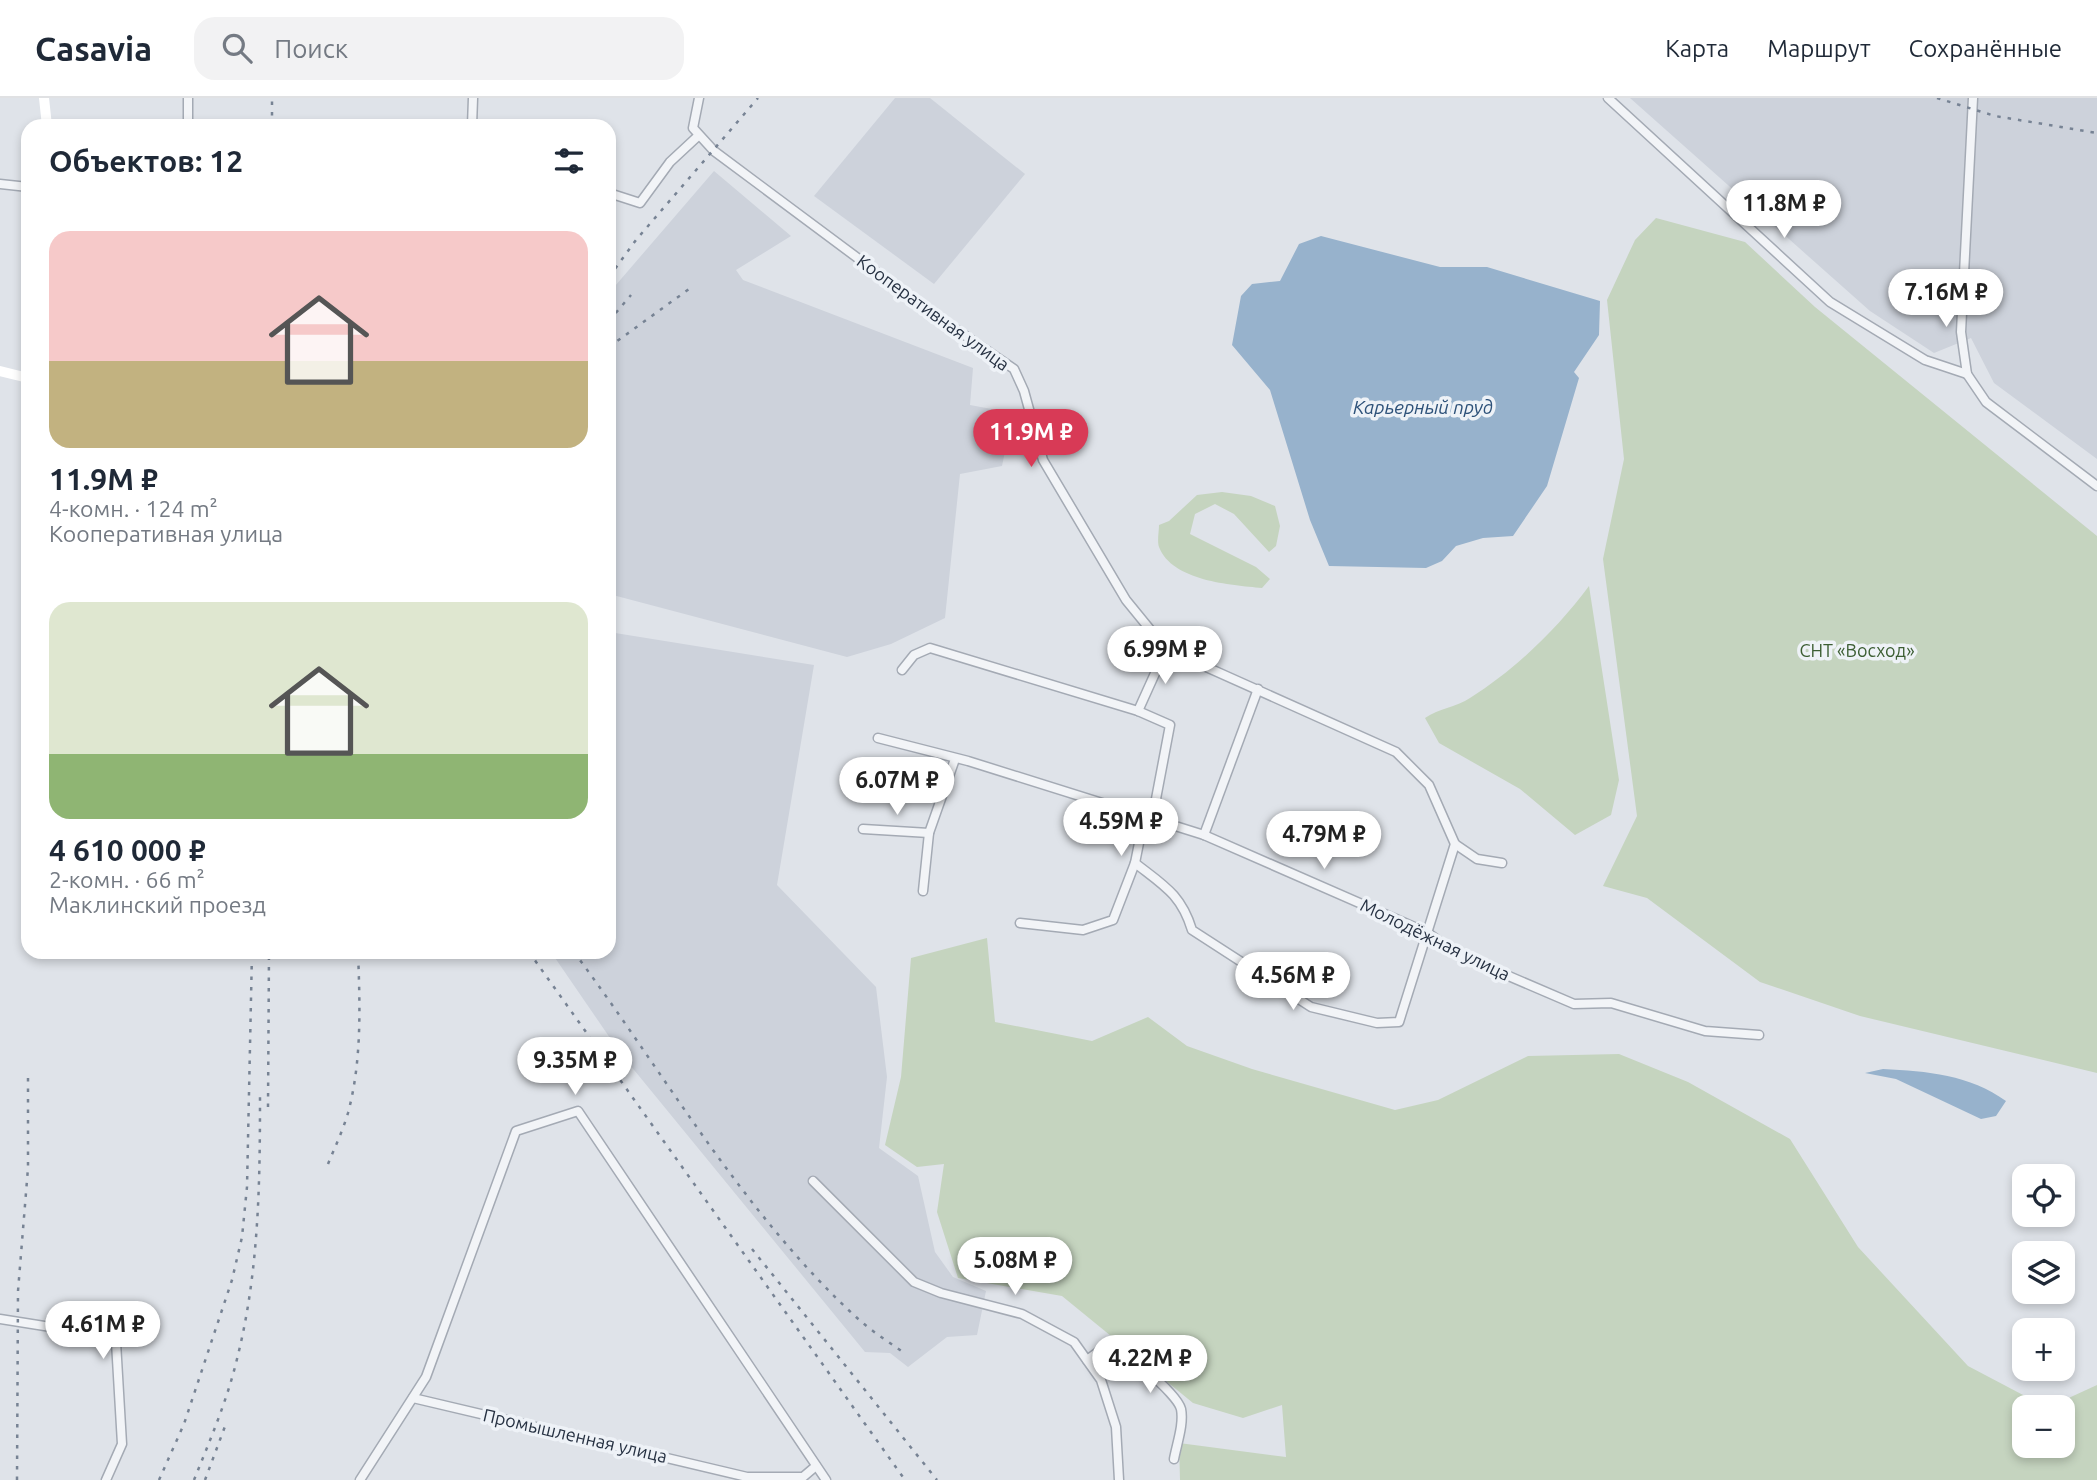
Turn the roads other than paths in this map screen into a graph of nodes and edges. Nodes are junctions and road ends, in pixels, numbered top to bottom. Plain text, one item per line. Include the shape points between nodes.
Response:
1 (44, 98) edge
2 (188, 98) edge
3 (473, 98) edge
4 (699, 98) edge
5 (1608, 98) edge
6 (1973, 98) edge
7 (46, 119) edge
8 (188, 119) edge
9 (472, 119) edge
10 (698, 136) junction
11 (0, 184) edge
12 (21, 186) edge
13 (616, 195) edge
14 (0, 371) edge
15 (1967, 374) junction
16 (21, 376) edge
17 (2097, 486) edge
18 (1166, 649) junction
19 (902, 670) dead end
20 (1258, 689) junction
21 (1138, 711) junction
22 (878, 738) dead end
23 (955, 760) junction
24 (1152, 820) junction
25 (863, 829) dead end
26 (929, 834) junction
27 (1204, 835) junction
28 (1455, 844) junction
29 (1135, 863) junction
30 (1502, 863) dead end
31 (923, 891) dead end
32 (1020, 923) dead end
33 (1429, 933) junction
34 (1759, 1035) dead end
35 (813, 1181) dead end
36 (0, 1319) edge
37 (1087, 1360) junction
38 (413, 1398) junction
39 (1174, 1459) dead end
40 (816, 1466) junction
41 (106, 1480) edge
42 (360, 1480) edge
43 (826, 1480) edge
44 (1119, 1480) edge

1 - 7 main road
2 - 8 street
3 - 9 street
4 - 10 street via 693,121
5 - 15 street via 1830,302 1925,360
6 - 15 street via 1961,332
10 - 13 street via 670,162 640,203
10 - 18 street, Кооперативная улица via 922,306 1014,369 1042,460 1126,600
11 - 12 street
14 - 16 main road
15 - 17 street via 1986,401
18 - 20 street, Кооперативная улица
18 - 21 street
19 - 21 street via 914,655 930,648
20 - 27 street
20 - 28 street, Кооперативная улица via 1396,752 1429,785
21 - 24 street via 1170,726
22 - 23 street, Молодёжная улица
23 - 24 street, Молодёжная улица
23 - 26 street
24 - 27 street, Молодёжная улица
24 - 29 street via 1143,824
25 - 26 street
26 - 31 street
27 - 33 street, Молодёжная улица
28 - 30 street via 1477,859
28 - 33 street
29 - 32 street via 1113,920 1083,930
29 - 33 street via 1176,894 1192,930 1311,1007 1377,1023 1399,1022
33 - 34 street, Молодёжная улица via 1455,953 1574,1004 1611,1003 1705,1031
35 - 37 street via 914,1282 1022,1314 1074,1342
36 - 41 street via 101,1335 117,1342 122,1444
37 - 39 street via 1105,1347 1120,1350 1178,1400 1182,1417
37 - 44 street via 1101,1380 1116,1427
38 - 40 street, Промышленная улица via 747,1477 803,1477
38 - 40 street via 426,1377 516,1131 578,1111
38 - 42 street
40 - 43 street

